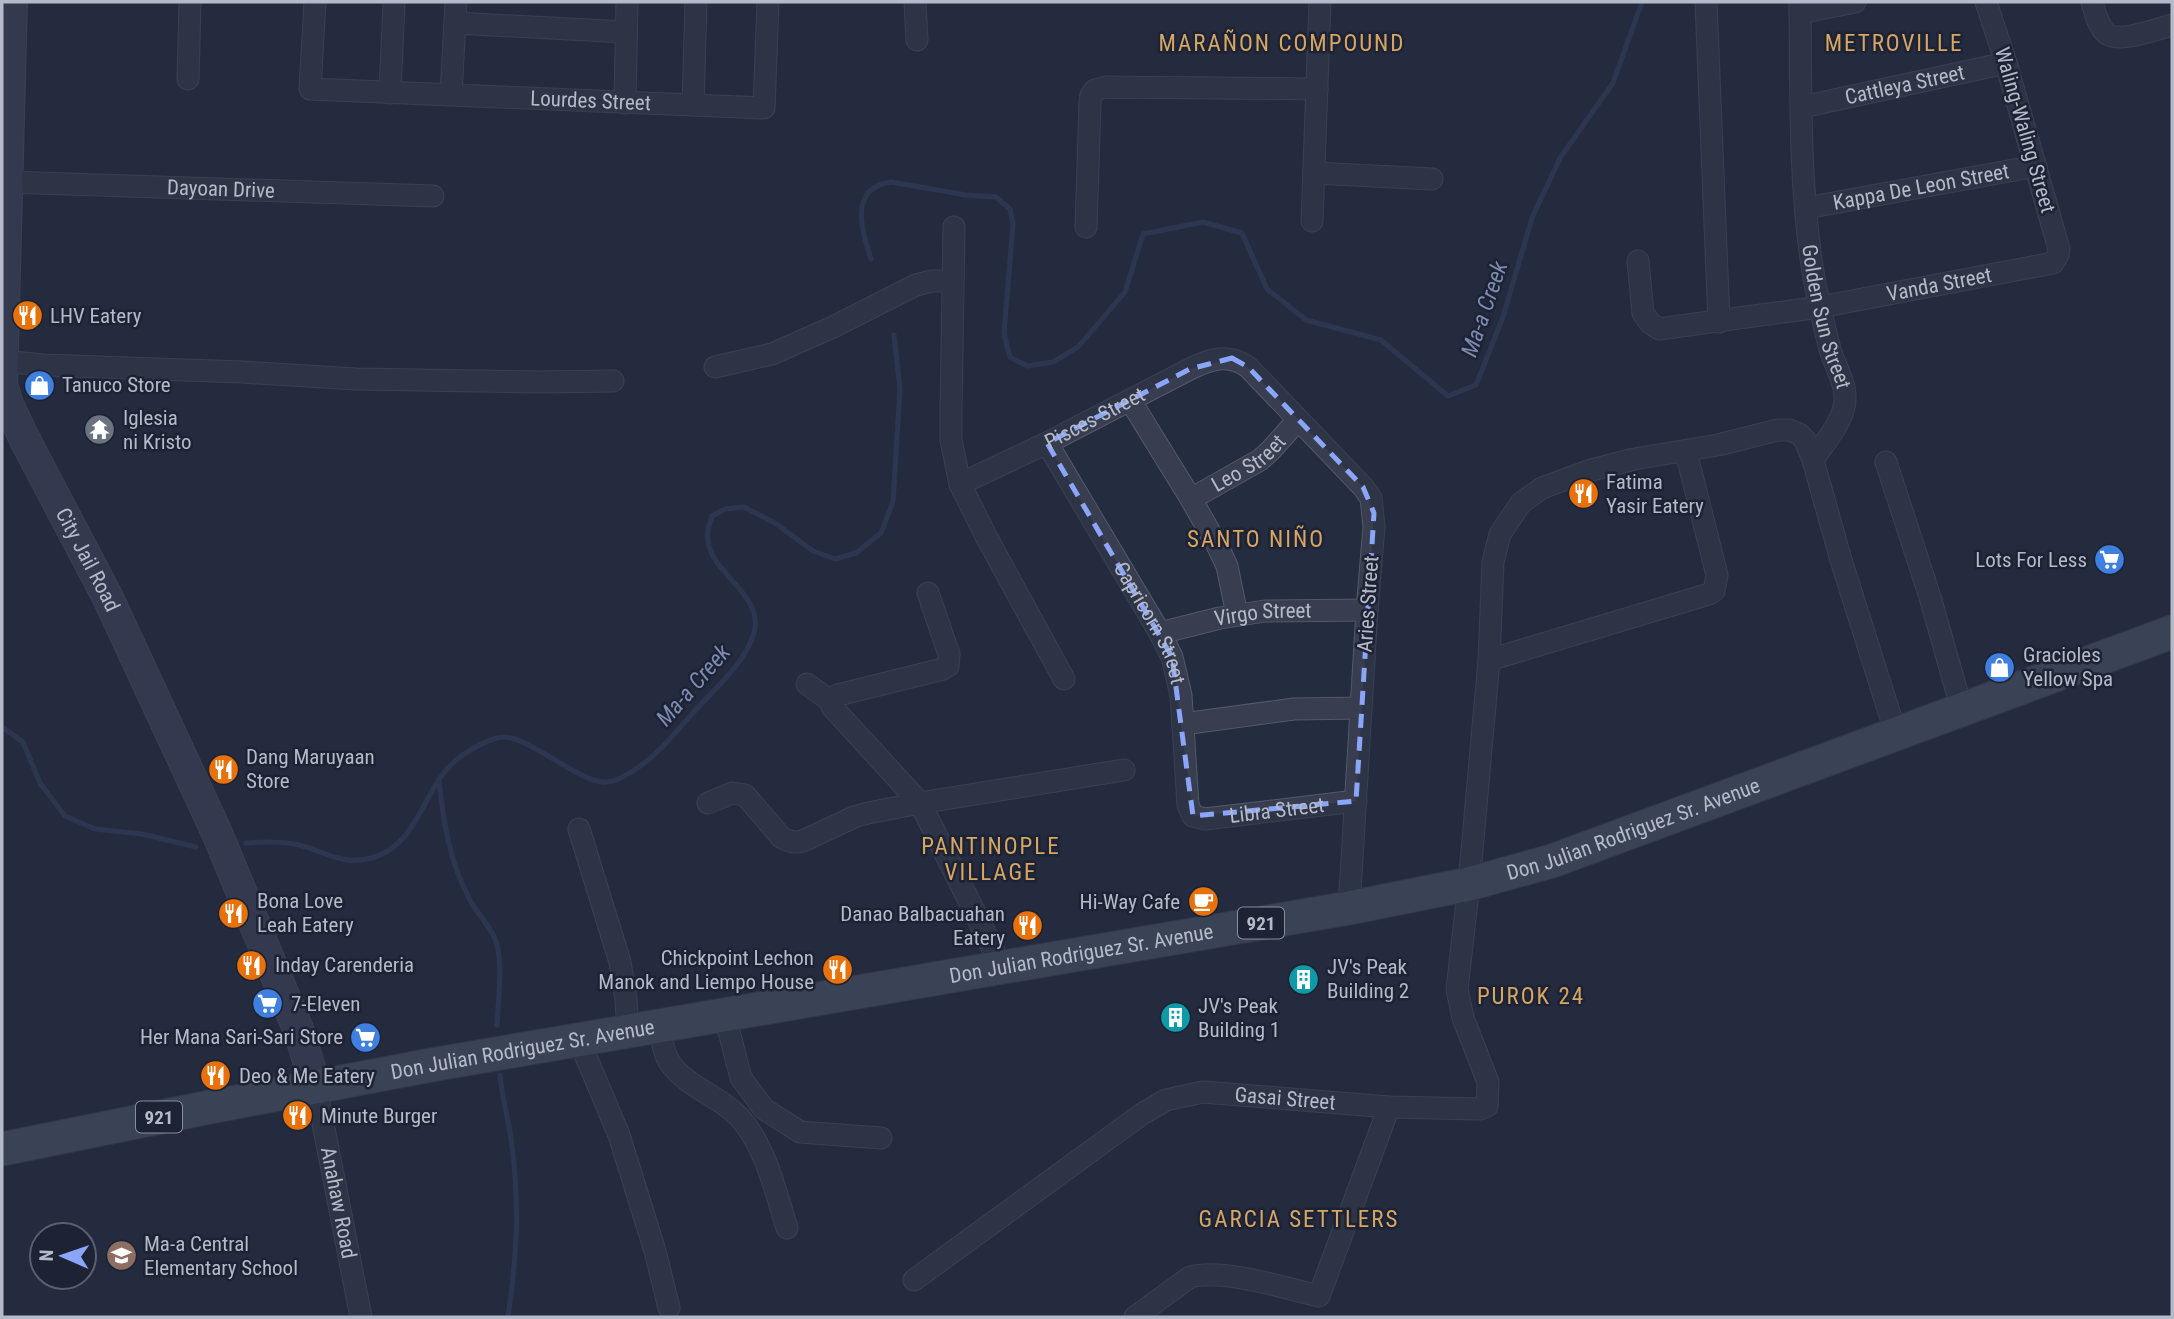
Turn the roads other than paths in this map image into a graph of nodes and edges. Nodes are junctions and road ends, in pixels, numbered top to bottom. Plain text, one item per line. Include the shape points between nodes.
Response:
1 (12, 2) edge
2 (190, 2) edge
3 (316, 2) edge
4 (394, 2) edge
5 (627, 2) edge
6 (696, 2) edge
7 (768, 2) edge
8 (915, 2) edge
9 (1320, 2) edge
10 (1706, 2) edge
11 (1855, 2) edge
12 (1986, 2) edge
13 (2092, 2) edge
14 (1800, 7) edge
15 (455, 12) edge
16 (2172, 25) edge
17 (626, 32) junction
18 (918, 40) dead end
19 (2006, 63) junction
20 (188, 79) dead end
21 (5, 88) edge
22 (1317, 89) junction
23 (390, 93) junction
24 (451, 95) junction
25 (625, 103) junction
26 (693, 105) junction
27 (1802, 107) junction
28 (2036, 166) junction
29 (1314, 173) junction
30 (1432, 179) dead end
31 (6, 182) junction
32 (433, 196) dead end
33 (1806, 208) junction
34 (1312, 221) dead end
35 (954, 227) dead end
36 (1086, 227) dead end
37 (2056, 260) joint
38 (1638, 261) dead end
39 (953, 281) junction
40 (1820, 307) junction
41 (1719, 322) junction
42 (1232, 358) joint
43 (2, 360) edge
44 (715, 367) dead end
45 (613, 381) dead end
46 (2, 384) edge
47 (1130, 400) junction
48 (1298, 420) junction
49 (1047, 443) junction
50 (1686, 452) junction
51 (1813, 460) junction
52 (1886, 462) dead end
53 (960, 484) junction
54 (1191, 499) junction
55 (928, 593) dead end
56 (1367, 610) junction
57 (1237, 615) junction
58 (2172, 632) edge
59 (1160, 633) junction
60 (1489, 660) junction
61 (1064, 679) dead end
62 (807, 684) dead end
63 (829, 700) junction
64 (1361, 708) junction
65 (1962, 710) junction
66 (1183, 724) junction
67 (1896, 734) junction
68 (1124, 770) dead end
69 (1356, 801) junction
70 (708, 803) dead end
71 (920, 803) junction
72 (1198, 818) joint
73 (579, 830) dead end
74 (1469, 884) junction
75 (1349, 908) junction
76 (1002, 967) junction
77 (725, 1016) junction
78 (644, 1030) junction
79 (579, 1040) junction
80 (316, 1088) junction
81 (1389, 1107) junction
82 (881, 1138) dead end
83 (2, 1149) edge
84 (787, 1228) dead end
85 (914, 1280) dead end
86 (669, 1308) dead end
87 (361, 1317) edge
88 (1135, 1317) edge

1 - 21 street, City Jail Road
2 - 20 street
3 - 23 street, Lourdes Street via 310,89
4 - 23 street
5 - 17 street
6 - 26 street
7 - 26 street, Lourdes Street via 764,108
8 - 18 street
9 - 22 street
10 - 41 street
11 - 14 street
12 - 19 street, Waling-Waling Street
13 - 16 street via 2100,25 2110,36 2119,38
14 - 27 street, Golden Sun Street
15 - 17 street
15 - 24 street
17 - 25 street
19 - 27 street, Cattleya Street
19 - 28 street, Waling-Waling Street
21 - 31 street, City Jail Road
22 - 29 street
22 - 36 street via 1095,90 1090,103
23 - 24 street, Lourdes Street
24 - 25 street, Lourdes Street
25 - 26 street, Lourdes Street
27 - 33 street, Golden Sun Street
28 - 33 street, Kappa De Leon Street
28 - 37 street, Waling-Waling Street via 2059,249
29 - 30 street
29 - 34 street
31 - 32 street, Dayoan Drive
31 - 43 street, City Jail Road
33 - 40 street, Golden Sun Street
35 - 39 street
37 - 40 street, Vanda Street
38 - 41 street, Vanda Street via 1643,313 1650,323 1659,329
39 - 44 street via 916,285 772,354
39 - 53 street via 951,440
40 - 41 street, Vanda Street
40 - 51 street, Golden Sun Street via 1846,397 1839,419
42 - 47 street, Pisces Street via 1203,363
42 - 48 street, Aries Street via 1248,367
43 - 45 street via 380,380
43 - 46 street, City Jail Road
46 - 80 street, City Jail Road via 217,833 300,1034
47 - 49 street, Pisces Street
47 - 54 street, Leo Street
48 - 54 street, Leo Street via 1260,460
48 - 56 street, Aries Street via 1371,498 1374,527
49 - 53 street, Pisces Street
49 - 59 street, Capricorn Street
50 - 51 street via 1789,430 1805,440
50 - 60 street via 1588,471 1542,488 1521,503 1496,547
50 - 60 street via 1717,575 1714,591
51 - 67 street
52 - 65 street
53 - 61 street
54 - 57 street, Leo Street via 1227,566
55 - 63 street via 948,654 947,666
56 - 57 street, Virgo Street
56 - 64 street, Aries Street
57 - 59 street, Virgo Street
58 - 65 main road, Don Julian Rodriguez Sr. Avenue / 921
59 - 66 street, Capricorn Street via 1172,657
60 - 74 street
62 - 63 street
63 - 71 street
64 - 66 street via 1294,709
64 - 69 street, Aries Street
65 - 67 main road, Don Julian Rodriguez Sr. Avenue / 921
66 - 72 street, Capricorn Street via 1188,805
67 - 74 main road, Don Julian Rodriguez Sr. Avenue / 921 via 1552,861
68 - 71 street
69 - 72 street, Libra Street
69 - 75 street, Aries Street
70 - 71 street via 732,793 746,795 781,837 796,843 854,817
71 - 76 street
73 - 78 street via 620,962 626,1000
74 - 75 main road, Don Julian Rodriguez Sr. Avenue / 921
74 - 81 street, Gasai Street via 1457,989 1488,1082 1487,1106
75 - 76 main road, Don Julian Rodriguez Sr. Avenue / 921
76 - 77 main road, Don Julian Rodriguez Sr. Avenue / 921
77 - 78 main road, Don Julian Rodriguez Sr. Avenue / 921
77 - 82 street via 741,1078 764,1109 800,1132
78 - 79 main road, Don Julian Rodriguez Sr. Avenue / 921
78 - 84 street via 664,1048 682,1075 743,1121 765,1162
79 - 80 main road, Don Julian Rodriguez Sr. Avenue / 921
79 - 86 street via 619,1135
80 - 83 main road, Don Julian Rodriguez Sr. Avenue / 921
80 - 87 street, Anahaw Road
81 - 85 street, Gasai Street via 1203,1092 1167,1100
81 - 88 street via 1319,1296 1225,1275 1200,1274

